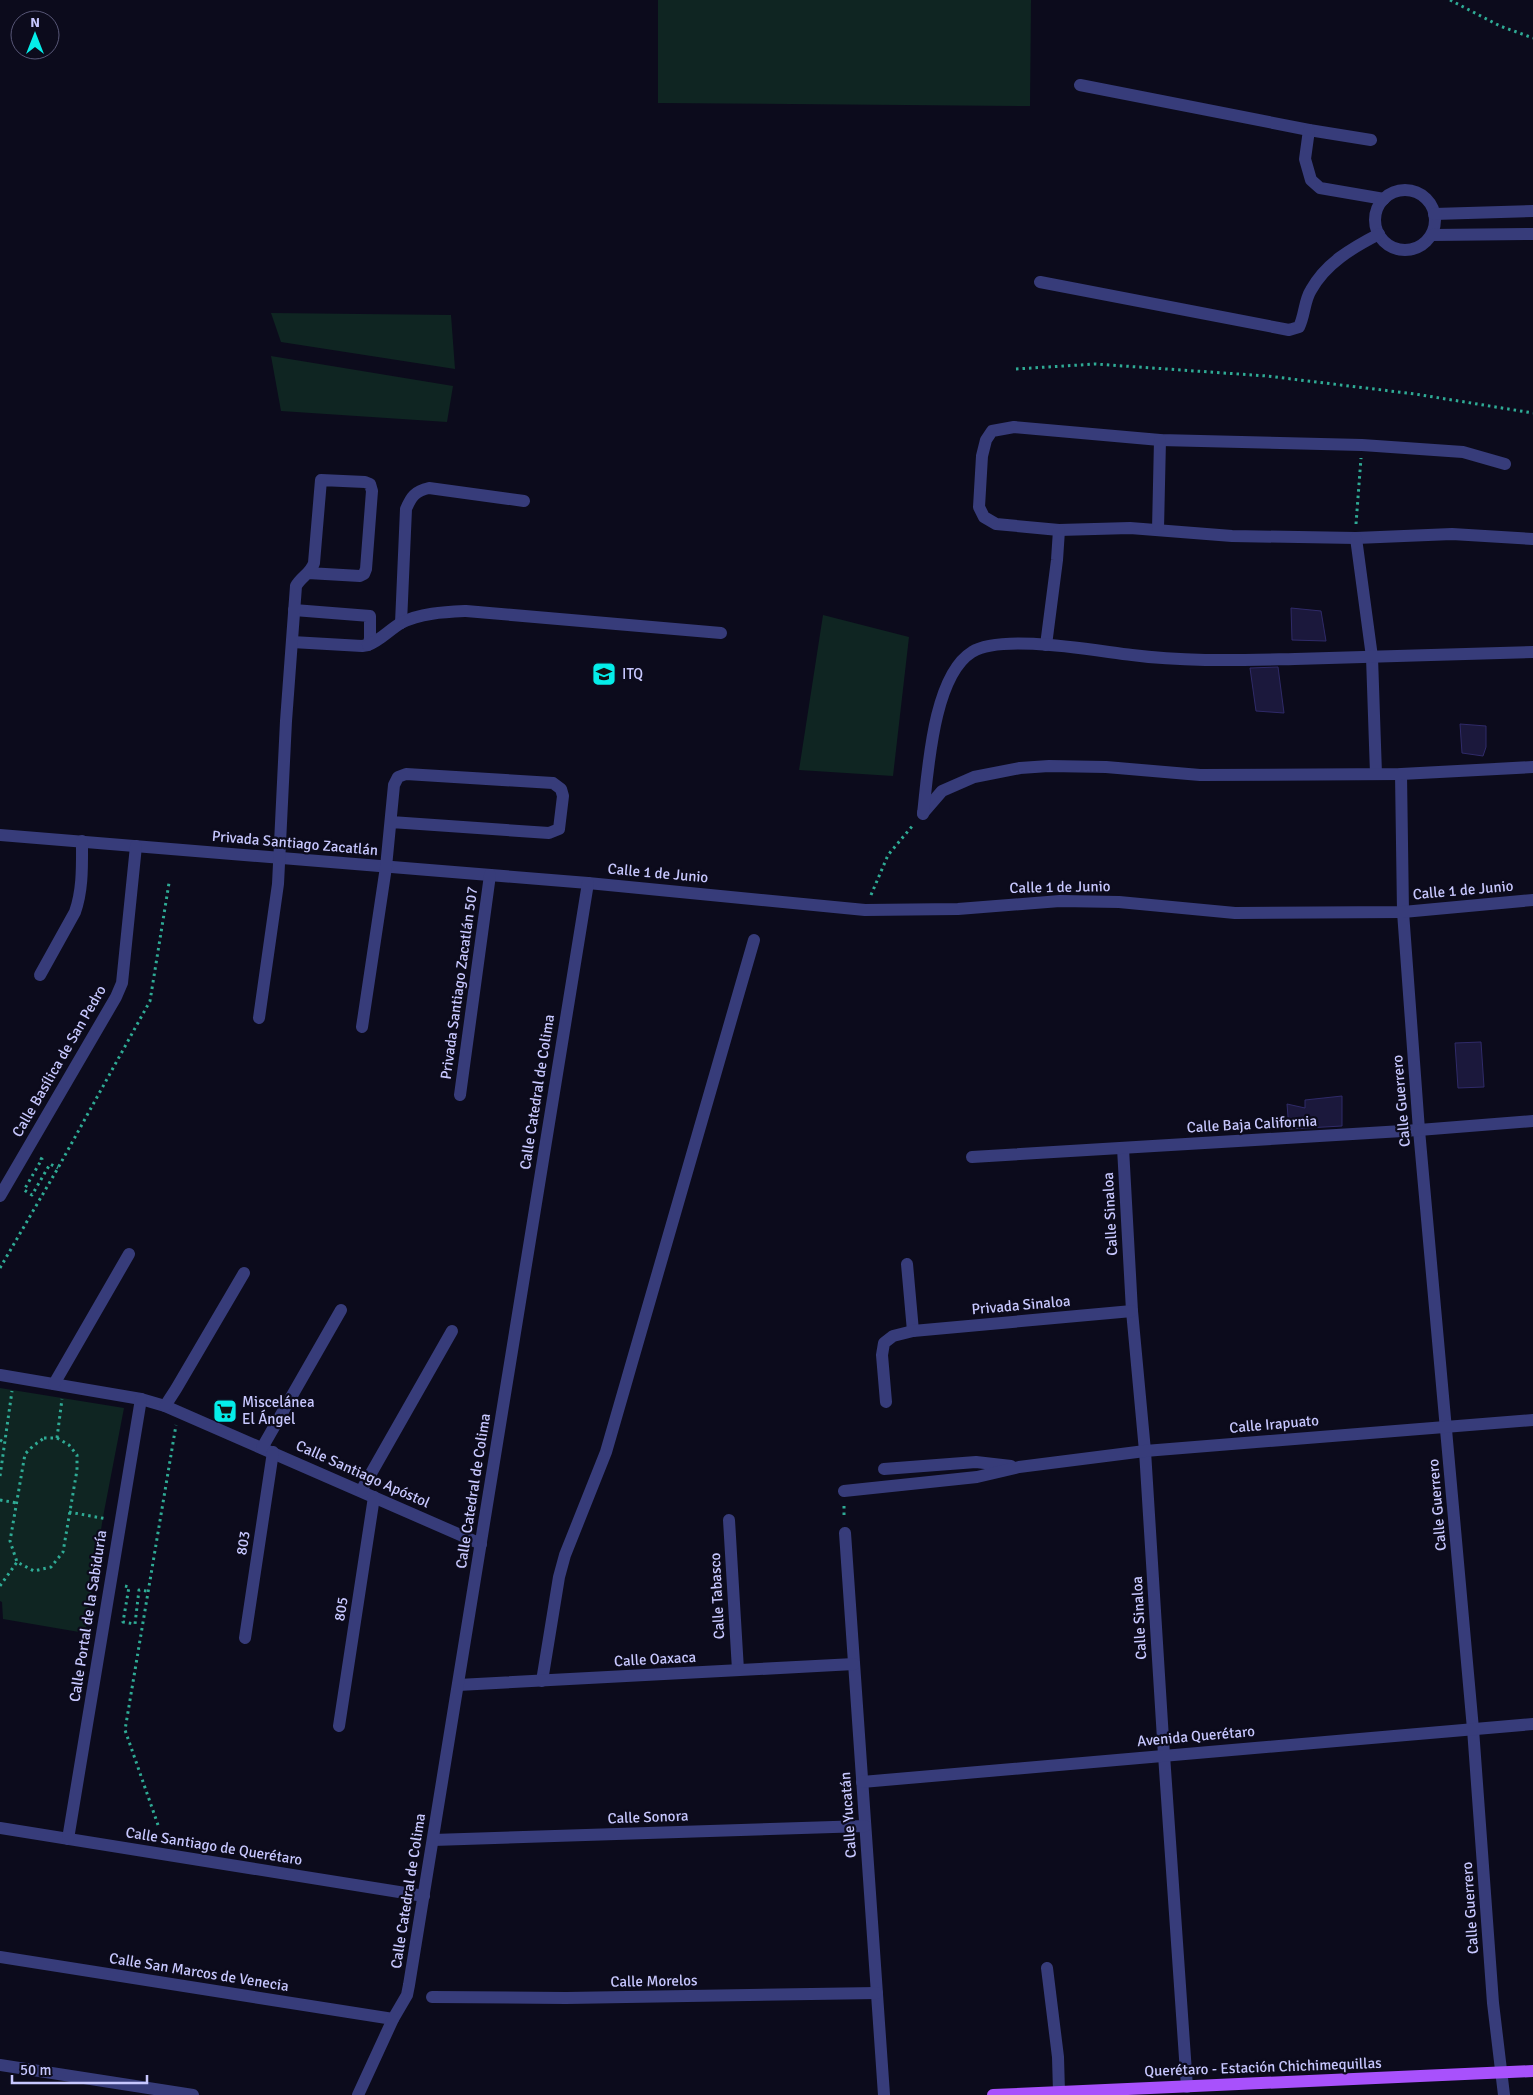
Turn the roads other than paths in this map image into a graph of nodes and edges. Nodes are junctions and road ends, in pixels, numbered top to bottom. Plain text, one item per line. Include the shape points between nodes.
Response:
1 (1080, 85) dead end
2 (1309, 130) junction
3 (1371, 140) dead end
4 (1384, 199) junction
5 (1533, 211) edge
6 (1434, 214) junction
7 (1378, 234) junction
8 (1533, 234) edge
9 (1432, 235) junction
10 (1040, 282) dead end
11 (1160, 440) junction
12 (1504, 464) dead end
13 (524, 501) dead end
14 (1158, 529) junction
15 (1059, 530) junction
16 (1356, 538) junction
17 (1533, 539) edge
18 (308, 573) junction
19 (294, 610) junction
20 (401, 623) junction
21 (721, 633) dead end
22 (292, 642) junction
23 (1046, 644) junction
24 (368, 645) junction
25 (1533, 652) edge
26 (1372, 657) junction
27 (1533, 767) edge
28 (1376, 774) junction
29 (1401, 774) junction
30 (391, 822) junction
31 (0, 835) edge
32 (82, 841) junction
33 (136, 846) junction
34 (280, 858) junction
35 (386, 867) junction
36 (490, 875) junction
37 (588, 883) junction
38 (1533, 900) edge
39 (1403, 912) junction
40 (754, 940) dead end
41 (40, 975) dead end
42 (259, 1018) dead end
43 (362, 1026) dead end
44 (460, 1095) dead end
45 (1533, 1121) edge
46 (1419, 1130) junction
47 (1123, 1148) junction
48 (972, 1156) dead end
49 (0, 1196) edge
50 (129, 1254) dead end
51 (906, 1264) dead end
52 (244, 1273) dead end
53 (341, 1310) dead end
54 (1132, 1311) junction
55 (452, 1331) dead end
56 (913, 1331) junction
57 (0, 1375) edge
58 (59, 1385) junction
59 (141, 1399) junction
60 (886, 1402) dead end
61 (165, 1406) junction
62 (1533, 1420) edge
63 (1447, 1427) junction
64 (268, 1450) junction
65 (1146, 1451) junction
66 (1019, 1467) junction
67 (884, 1469) dead end
68 (361, 1491) junction
69 (844, 1491) road end
70 (374, 1497) junction
71 (729, 1520) dead end
72 (845, 1532) road end
73 (480, 1544) junction
74 (245, 1638) dead end
75 (854, 1664) junction
76 (738, 1670) junction
77 (542, 1681) junction
78 (458, 1685) junction
79 (1533, 1724) edge
80 (339, 1726) dead end
81 (1473, 1729) junction
82 (1164, 1755) junction
83 (862, 1782) junction
84 (865, 1826) junction
85 (0, 1828) edge
86 (68, 1839) junction
87 (433, 1840) junction
88 (424, 1896) junction
89 (0, 1957) edge
90 (1047, 1968) dead end
91 (877, 1993) junction
92 (432, 1996) dead end
93 (393, 2019) junction
94 (0, 2066) edge
95 (1533, 2071) edge
96 (1502, 2073) junction
97 (1187, 2087) junction
98 (1059, 2092) junction
99 (193, 2095) edge
100 (358, 2095) edge
101 (884, 2095) edge
102 (993, 2095) edge
103 (1504, 2095) edge

1 - 2 street
2 - 3 street
2 - 4 street via 1304,159 1311,180 1320,188
4 - 6 street via 1399,191 1416,192 1429,203
4 - 7 street via 1376,214
5 - 6 street
6 - 9 street
7 - 9 street via 1387,244 1403,250 1420,247
7 - 10 street via 1328,267 1310,291 1299,327 1289,330
8 - 9 street
11 - 12 street via 1362,445 1463,452
11 - 14 street
11 - 15 street via 1014,427 992,431 982,456 978,507 984,517 996,524
13 - 20 street via 428,488 411,497 406,509
14 - 15 street
14 - 16 street via 1232,536
15 - 23 street
16 - 17 street via 1452,534
16 - 26 street
18 - 18 street via 314,564 322,480 370,484 364,574
18 - 19 street via 296,586
19 - 22 street
19 - 24 street via 370,616
20 - 21 street via 438,612 466,612
20 - 24 street
22 - 24 street
22 - 34 street
23 - 26 street via 1146,657
23 - 28 street via 990,644 971,652 952,672 934,724 923,814 942,791 974,777 1020,768 1106,767 1200,775
25 - 26 street
26 - 28 street
27 - 29 street
28 - 29 street
29 - 39 street, Calle Guerrero
30 - 30 street via 394,785 398,776 406,774 553,784 561,788 563,796 559,829 549,833
30 - 35 street
31 - 32 street, Privada Santiago Zacatlán
32 - 33 street, Privada Santiago Zacatlán
32 - 41 street via 82,881 75,912
33 - 34 street, Privada Santiago Zacatlán
33 - 49 street, Calle Basílica de San Pedro via 122,983
34 - 35 street, Privada Santiago Zacatlán
34 - 42 street
35 - 36 street, Privada Santiago Zacatlán
35 - 43 street
36 - 37 street, Privada Santiago Zacatlán
36 - 44 street, Privada Santiago Zacatlán 507
37 - 39 street, Calle 1 de Junio via 865,910 958,909 1060,901 1120,902 1235,913
37 - 73 street, Calle Catedral de Colima
38 - 39 street, Calle 1 de Junio
39 - 46 street, Calle Guerrero
40 - 77 street via 606,1452 565,1555
45 - 46 street, Calle Baja California
46 - 47 street, Calle Baja California
46 - 63 street, Calle Guerrero
47 - 48 street, Calle Baja California
47 - 54 street, Calle Sinaloa
50 - 58 street
51 - 56 street
52 - 61 street
53 - 64 street
54 - 56 street, Privada Sinaloa
54 - 65 street, Calle Sinaloa
55 - 68 street
56 - 60 street, Privada Sinaloa via 893,1336 884,1344
57 - 58 street, Calle Santiago Apóstol
58 - 59 street, Calle Santiago Apóstol
59 - 61 street, Calle Santiago Apóstol
59 - 86 street, Calle Portal de la Sabiduría
61 - 64 street, Calle Santiago Apóstol
62 - 63 street, Calle Irapuato
63 - 65 street, Calle Irapuato
63 - 81 street, Calle Guerrero
64 - 68 street, Calle Santiago Apóstol
64 - 74 street, 803
65 - 66 street, Calle Irapuato
65 - 82 street, Calle Sinaloa
66 - 67 street, Calle Irapuato via 976,1462
66 - 69 street, Calle Irapuato via 977,1477
68 - 70 street, Calle Santiago Apóstol
70 - 73 street, Calle Santiago Apóstol
70 - 80 street, 805
71 - 76 street, Calle Tabasco
72 - 75 street, Calle Yucatán
73 - 78 street, Calle Catedral de Colima
75 - 76 street, Calle Oaxaca
75 - 83 street, Calle Yucatán
76 - 77 street, Calle Oaxaca
77 - 78 street, Calle Oaxaca
78 - 87 street, Calle Catedral de Colima
79 - 81 street, Avenida Querétaro
81 - 82 street, Avenida Querétaro
81 - 96 street, Calle Guerrero via 1493,2004
82 - 83 street, Avenida Querétaro
82 - 97 street, Calle Sinaloa
83 - 84 street, Calle Yucatán
84 - 87 street, Calle Sonora
84 - 91 street, Calle Yucatán
85 - 86 street, Calle Santiago de Querétaro
86 - 88 street, Calle Santiago de Querétaro
87 - 88 street, Calle Catedral de Colima
88 - 93 street, Calle Catedral de Colima via 407,1995
89 - 93 street, Calle San Marcos de Venecia
90 - 98 street
91 - 92 street, Calle Morelos via 566,1998
91 - 101 street, Calle Yucatán
93 - 100 street, Calle Catedral de Colima
94 - 99 street
95 - 96 main road, Querétaro - Estación Chichimequillas
96 - 97 main road, Querétaro - Estación Chichimequillas
96 - 103 street, Calle Guerrero
97 - 98 main road, Querétaro - Estación Chichimequillas
98 - 102 main road, Querétaro - Estación Chichimequillas

